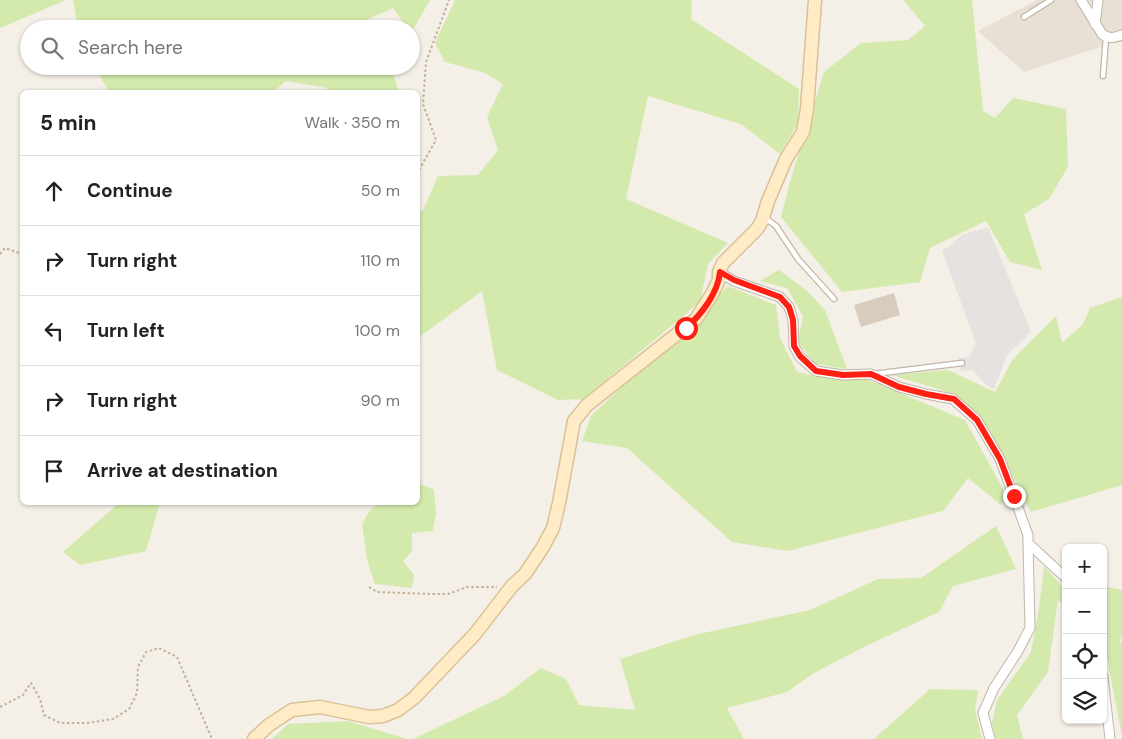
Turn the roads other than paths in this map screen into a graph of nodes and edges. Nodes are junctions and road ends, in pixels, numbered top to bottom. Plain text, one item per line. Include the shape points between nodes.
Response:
1 (814, 0) edge
2 (1052, 0) edge
3 (1081, 0) edge
4 (1098, 0) edge
5 (1024, 18) dead end
6 (1095, 24) junction
7 (1122, 35) edge
8 (1106, 38) junction
9 (1103, 76) dead end
10 (763, 216) junction
11 (720, 272) junction
12 (834, 299) dead end
13 (962, 363) dead end
14 (871, 374) junction
15 (1028, 543) junction
16 (1062, 574) edge
17 (1103, 679) edge
18 (254, 739) edge
19 (990, 739) edge
20 (1110, 739) edge

1 - 10 street via 803,132 786,159
2 - 5 lane
3 - 6 street
4 - 6 street
6 - 8 street
7 - 8 street
8 - 9 lane
10 - 11 street via 757,229 723,263
10 - 12 lane via 776,226 798,259
11 - 14 street via 780,297 789,307 793,320 794,346 816,371 843,375
11 - 18 street via 719,280 696,320 587,405 574,421 560,503 544,547 475,634 414,698 398,710 369,718 320,707 292,710
13 - 14 lane
14 - 15 street via 899,387 954,399 977,420 1000,459 1028,535
15 - 16 street
15 - 19 street via 1030,628 983,713
17 - 20 street

